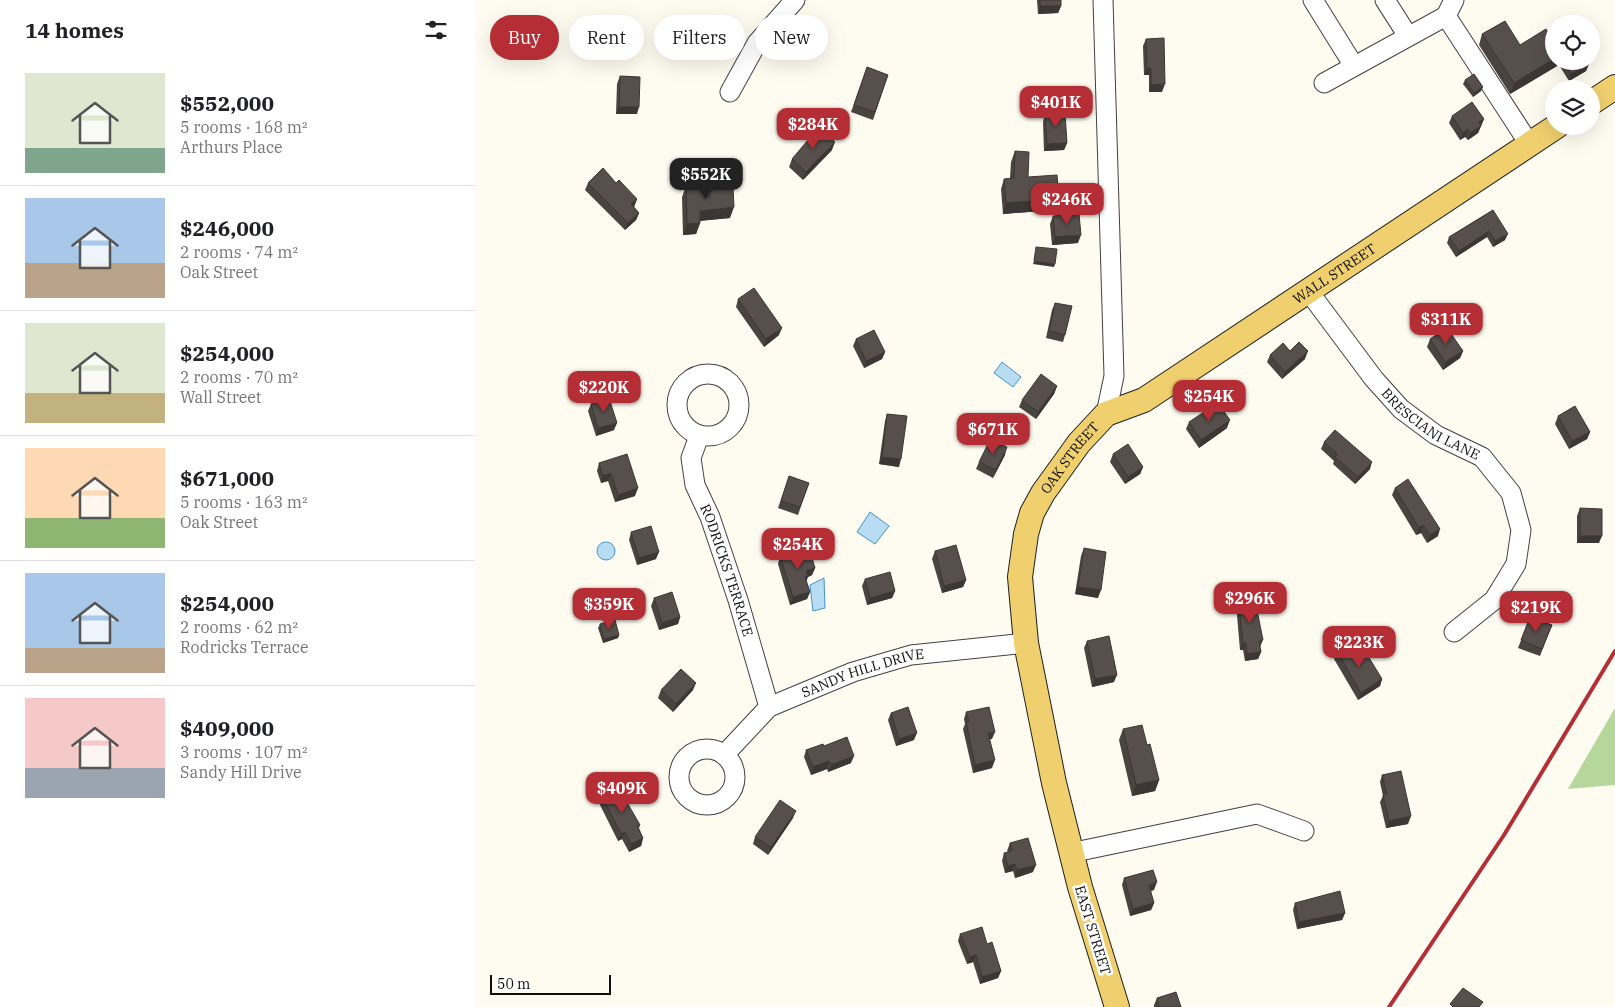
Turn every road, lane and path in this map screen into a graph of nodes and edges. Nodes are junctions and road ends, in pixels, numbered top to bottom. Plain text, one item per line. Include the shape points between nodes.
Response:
1 (795, 0) edge
2 (1103, 0) edge
3 (1313, 0) edge
4 (1385, 0) edge
5 (1450, 8) edge
6 (1408, 36) junction
7 (1354, 66) junction
8 (1324, 83) dead end
9 (1615, 88) edge
10 (730, 92) dead end
11 (1600, 98) edge
12 (1545, 134) edge
13 (1530, 145) junction
14 (1309, 292) junction
15 (1106, 414) junction
16 (699, 436) dead end
17 (1454, 632) dead end
18 (1026, 643) junction
19 (769, 707) junction
20 (724, 755) dead end
21 (1305, 831) dead end
22 (1071, 853) junction
23 (1117, 1007) edge

1 - 10 street via 757,43
2 - 15 street, OAK STREET via 1114,376
3 - 7 street
4 - 6 street
5 - 6 street
5 - 13 street
6 - 7 street
7 - 8 street
9 - 11 main road
12 - 13 main road, WALL STREET
13 - 14 main road, WALL STREET
14 - 15 main road, WALL STREET via 1143,400
14 - 17 street, BRESCIANI LANE via 1374,379 1401,409 1436,435 1482,457 1511,493 1521,530 1516,564 1494,600
15 - 18 main road, OAK STREET via 1079,443 1032,513 1020,577
16 - 19 street, RODRICKS TERRACE via 691,458 695,485 726,563
18 - 19 street, SANDY HILL DRIVE via 892,659
18 - 22 main road, OAK STREET
19 - 20 street, SANDY HILL DRIVE
21 - 22 street via 1257,814
22 - 23 main road, EAST STREET

